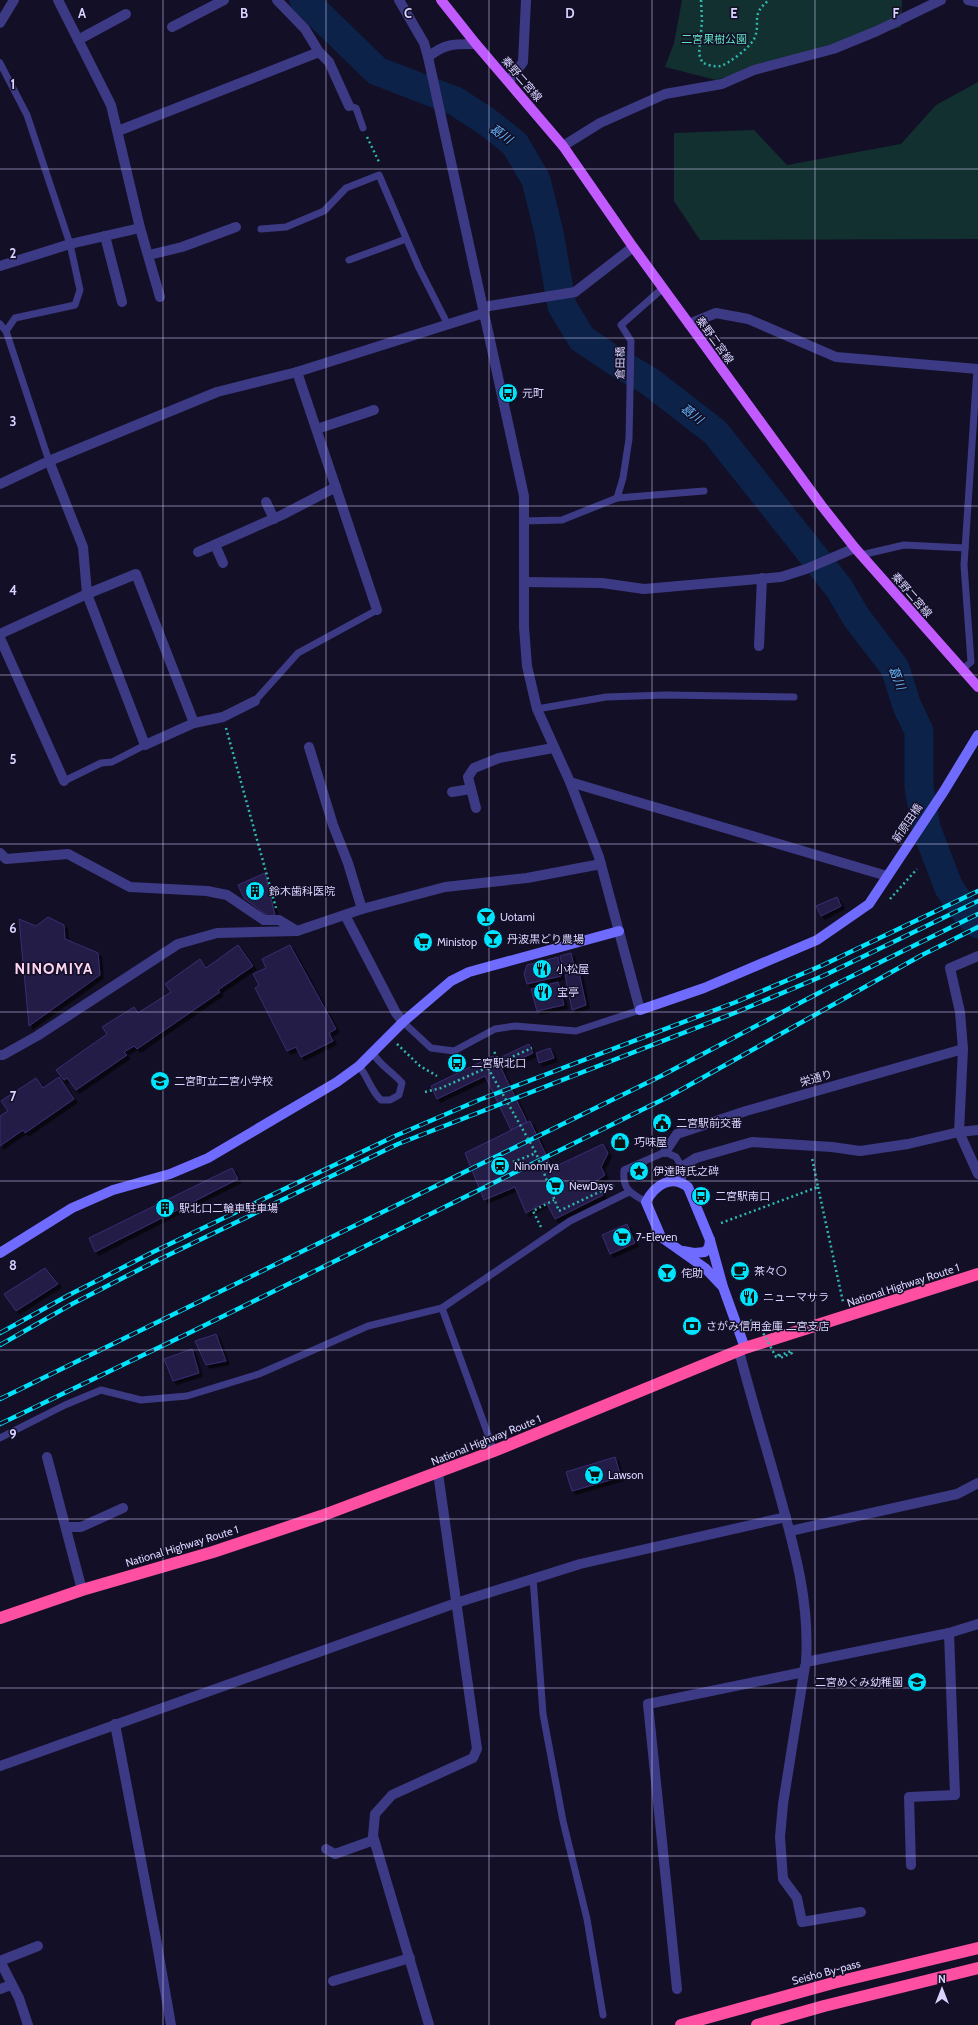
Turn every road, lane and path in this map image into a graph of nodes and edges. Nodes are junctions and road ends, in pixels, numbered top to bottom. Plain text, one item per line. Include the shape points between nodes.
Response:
1 (14, 0) edge
2 (58, 0) edge
3 (224, 0) edge
4 (278, 0) edge
5 (399, 0) edge
6 (441, 0) edge
7 (526, 0) edge
8 (701, 0) edge
9 (769, 0) edge
10 (941, 0) edge
11 (968, 0) edge
12 (978, 2) edge
13 (126, 14) dead end
14 (0, 23) edge
15 (172, 26) dead end
16 (78, 40) junction
17 (476, 44) junction
18 (319, 52) junction
19 (429, 61) junction
20 (0, 63) edge
21 (509, 81) junction
22 (349, 106) joint
23 (363, 128) joint
24 (118, 131) junction
25 (563, 146) junction
26 (379, 176) junction
27 (236, 227) dead end
28 (140, 228) junction
29 (261, 230) dead end
30 (105, 236) junction
31 (406, 239) junction
32 (70, 244) junction
33 (633, 247) junction
34 (149, 256) junction
35 (349, 260) dead end
36 (0, 266) edge
37 (663, 288) junction
38 (160, 297) dead end
39 (122, 302) dead end
40 (483, 310) junction
41 (0, 324) edge
42 (689, 324) junction
43 (448, 325) junction
44 (6, 331) junction
45 (978, 369) edge
46 (297, 372) junction
47 (374, 410) dead end
48 (316, 429) junction
49 (49, 461) junction
50 (0, 484) edge
51 (336, 487) junction
52 (704, 491) dead end
53 (617, 498) junction
54 (266, 502) dead end
55 (274, 519) junction
56 (524, 521) junction
57 (215, 545) junction
58 (965, 548) junction
59 (858, 551) junction
60 (198, 552) dead end
61 (223, 563) dead end
62 (762, 578) junction
63 (524, 582) junction
64 (87, 594) junction
65 (377, 610) joint
66 (0, 634) edge
67 (0, 638) edge
68 (759, 646) dead end
69 (974, 662) edge
70 (962, 670) junction
71 (978, 687) edge
72 (794, 697) dead end
73 (255, 701) joint
74 (537, 709) junction
75 (223, 717) junction
76 (194, 723) junction
77 (978, 735) edge
78 (145, 745) junction
79 (309, 747) dead end
80 (553, 748) junction
81 (64, 781) joint
82 (570, 782) junction
83 (471, 789) junction
84 (452, 792) dead end
85 (476, 808) dead end
86 (0, 853) edge
87 (601, 864) junction
88 (917, 869) dead end
89 (889, 873) junction
90 (886, 902) dead end
91 (362, 909) junction
92 (345, 914) junction
93 (279, 920) junction
94 (297, 931) junction
95 (619, 931) junction
96 (978, 956) edge
97 (640, 1010) junction
98 (403, 1022) junction
99 (397, 1044) dead end
100 (532, 1048) dead end
101 (963, 1049) junction
102 (494, 1051) dead end
103 (373, 1052) junction
104 (0, 1055) edge
105 (359, 1066) junction
106 (488, 1068) junction
107 (437, 1076) dead end
108 (425, 1092) dead end
109 (978, 1130) edge
110 (959, 1132) junction
111 (809, 1146) junction
112 (665, 1152) junction
113 (536, 1153) junction
114 (513, 1162) dead end
115 (682, 1167) junction
116 (978, 1174) edge
117 (680, 1181) junction
118 (614, 1185) dead end
119 (818, 1187) junction
120 (629, 1192) junction
121 (554, 1200) junction
122 (646, 1202) junction
123 (538, 1221) dead end
124 (721, 1223) dead end
125 (710, 1240) junction
126 (675, 1247) junction
127 (0, 1253) edge
128 (978, 1274) edge
129 (723, 1287) junction
130 (844, 1304) dead end
131 (442, 1308) junction
132 (748, 1315) dead end
133 (742, 1350) junction
134 (778, 1354) dead end
135 (0, 1438) edge
136 (494, 1451) junction
137 (47, 1457) dead end
138 (438, 1473) junction
139 (978, 1483) edge
140 (123, 1508) dead end
141 (786, 1517) junction
142 (66, 1527) junction
143 (790, 1531) junction
144 (533, 1578) junction
145 (82, 1590) junction
146 (456, 1603) junction
147 (0, 1618) edge
148 (978, 1624) edge
149 (949, 1633) junction
150 (805, 1667) junction
151 (115, 1724) junction
152 (0, 1766) edge
153 (374, 1840) junction
154 (326, 1849) dead end
155 (911, 1865) dead end
156 (861, 1912) dead end
157 (38, 1946) dead end
158 (978, 1948) edge
159 (410, 1958) junction
160 (0, 1961) edge
161 (978, 1968) edge
162 (333, 1980) dead end
163 (11, 1985) junction
164 (0, 1989) edge
165 (677, 1989) dead end
166 (603, 2015) dead end
167 (28, 2025) edge
168 (171, 2025) edge
169 (429, 2025) edge
170 (681, 2025) edge
171 (757, 2025) edge

1 - 14 street
2 - 16 street
3 - 15 street
4 - 18 street via 305,29
5 - 19 street via 424,43
6 - 17 main road, 秦野二宮線
7 - 21 street via 523,62
8 - 9 path via 699,54 702,62 720,66 748,48 755,37 757,14
10 - 25 street via 833,49 754,70 722,84 665,94 600,123
11 - 12 street
13 - 16 street
16 - 24 street via 110,105
17 - 19 street via 450,44 437,49
17 - 21 main road, 秦野二宮線
18 - 22 street via 329,62
18 - 24 street
19 - 40 street
20 - 32 lane via 27,115
21 - 25 main road, 秦野二宮線
22 - 23 lane via 356,108
23 - 26 path via 381,167
24 - 28 street
25 - 33 main road, 秦野二宮線
26 - 29 lane via 346,188 324,212 286,227
26 - 31 lane
27 - 34 street
28 - 30 street
28 - 34 street
30 - 32 street
30 - 39 street
31 - 35 lane
31 - 43 lane
32 - 36 street
32 - 44 lane via 80,290 75,305 15,318
33 - 37 main road, 秦野二宮線
33 - 40 street via 575,292 531,298
34 - 38 street
37 - 42 main road, 秦野二宮線
37 - 53 lane, 倉田橋 via 621,325 631,341 630,439
40 - 43 street
40 - 56 street via 524,496
41 - 44 lane
42 - 45 street via 716,314 748,319 836,357
42 - 59 main road, 秦野二宮線 via 821,505
43 - 46 street
44 - 49 lane
45 - 58 lane
46 - 48 street
46 - 49 street via 217,392
47 - 48 street
48 - 51 street
49 - 50 street
49 - 64 street via 83,547
51 - 55 street
51 - 65 street
52 - 53 lane
53 - 56 lane via 562,520
54 - 55 street
55 - 57 street
56 - 63 street
57 - 60 street
57 - 61 street
58 - 59 lane via 904,545
58 - 69 lane via 964,565
59 - 62 street via 840,554 781,577
59 - 70 main road, 秦野二宮線
62 - 63 street via 644,589 602,583
62 - 68 street
63 - 74 street via 527,666
64 - 66 street
64 - 76 street via 136,574
64 - 78 street
65 - 73 lane via 298,653
67 - 81 street
69 - 70 lane
70 - 71 main road, 秦野二宮線
72 - 74 lane via 606,697
73 - 75 street
74 - 80 street
75 - 76 street
75 - 93 path
76 - 78 street
77 - 89 street, 新原田橋
78 - 81 lane via 112,762 101,763
79 - 91 street
80 - 82 street
80 - 83 street via 499,758 474,768 468,777
82 - 87 street
82 - 89 street
83 - 84 street
83 - 85 street
86 - 93 street via 6,859 68,854 130,887 207,891 226,896 264,920
87 - 91 street via 527,878 445,887
87 - 95 street
88 - 90 path
89 - 97 street, 新原田橋 via 869,904 816,940 704,988
91 - 92 street
92 - 94 street
92 - 98 street
93 - 94 street
94 - 104 street via 217,933 178,944 37,1036 3,1056
95 - 97 street
95 - 98 street via 469,972 451,981
96 - 101 street via 950,968 960,1012
97 - 98 lane via 576,1030 516,1026 495,1029 454,1051 431,1048
98 - 103 street
99 - 107 path via 420,1066
100 - 106 path
101 - 110 street
101 - 112 street, 栄通り via 746,1110 677,1134
102 - 106 path via 497,1058 484,1063
103 - 105 street
103 - 105 lane via 378,1062 386,1070 394,1073 402,1083 399,1095 390,1100 382,1100 375,1094 366,1074
105 - 127 street via 337,1082 208,1158 170,1174 113,1190 72,1208
106 - 108 path
106 - 113 path, bridge
109 - 110 street
110 - 111 street via 908,1144 860,1151
110 - 116 street
111 - 115 street via 752,1142 696,1158
111 - 119 path
112 - 115 lane via 676,1157
112 - 120 lane via 624,1170 623,1180
113 - 114 path
113 - 121 path, bridge
115 - 117 street
117 - 122 street via 670,1181 658,1186
117 - 125 street via 688,1187
118 - 121 path, bridge via 559,1211
119 - 124 path
119 - 130 path
120 - 122 lane
120 - 131 lane via 570,1221
121 - 123 path via 533,1211
122 - 126 street via 660,1237
125 - 126 street via 709,1247 701,1254
125 - 129 street
126 - 129 street via 705,1268
128 - 133 highway, National Highway Route 1
129 - 133 street
131 - 135 lane via 368,1326 259,1374 187,1396 141,1400 101,1390
131 - 136 lane
132 - 134 path, bridge via 751,1322 761,1329 776,1357 791,1351 792,1353 780,1358
133 - 136 highway, National Highway Route 1
133 - 141 street
136 - 138 highway, National Highway Route 1
137 - 142 street
138 - 145 highway, National Highway Route 1 via 213,1552
138 - 146 street
139 - 143 street via 957,1494
140 - 142 street via 82,1527
141 - 143 street
141 - 144 street via 580,1564
142 - 145 street
143 - 150 street via 804,1591 808,1636
144 - 146 street
144 - 166 lane via 543,1714 587,1919
145 - 147 highway, National Highway Route 1
146 - 151 street
146 - 153 street via 477,1749 473,1758 392,1795 375,1814
148 - 149 street
149 - 150 street
149 - 155 street via 955,1795 909,1797
150 - 156 street via 783,1804 780,1837 783,1879 797,1898 802,1922
150 - 165 street via 648,1704
151 - 152 street
151 - 168 street
153 - 154 street via 335,1854
153 - 159 street
157 - 160 street
158 - 170 highway, Seisho By-pass via 833,1983
159 - 162 street
159 - 169 street
160 - 163 street
161 - 171 highway
163 - 164 street
163 - 167 street

